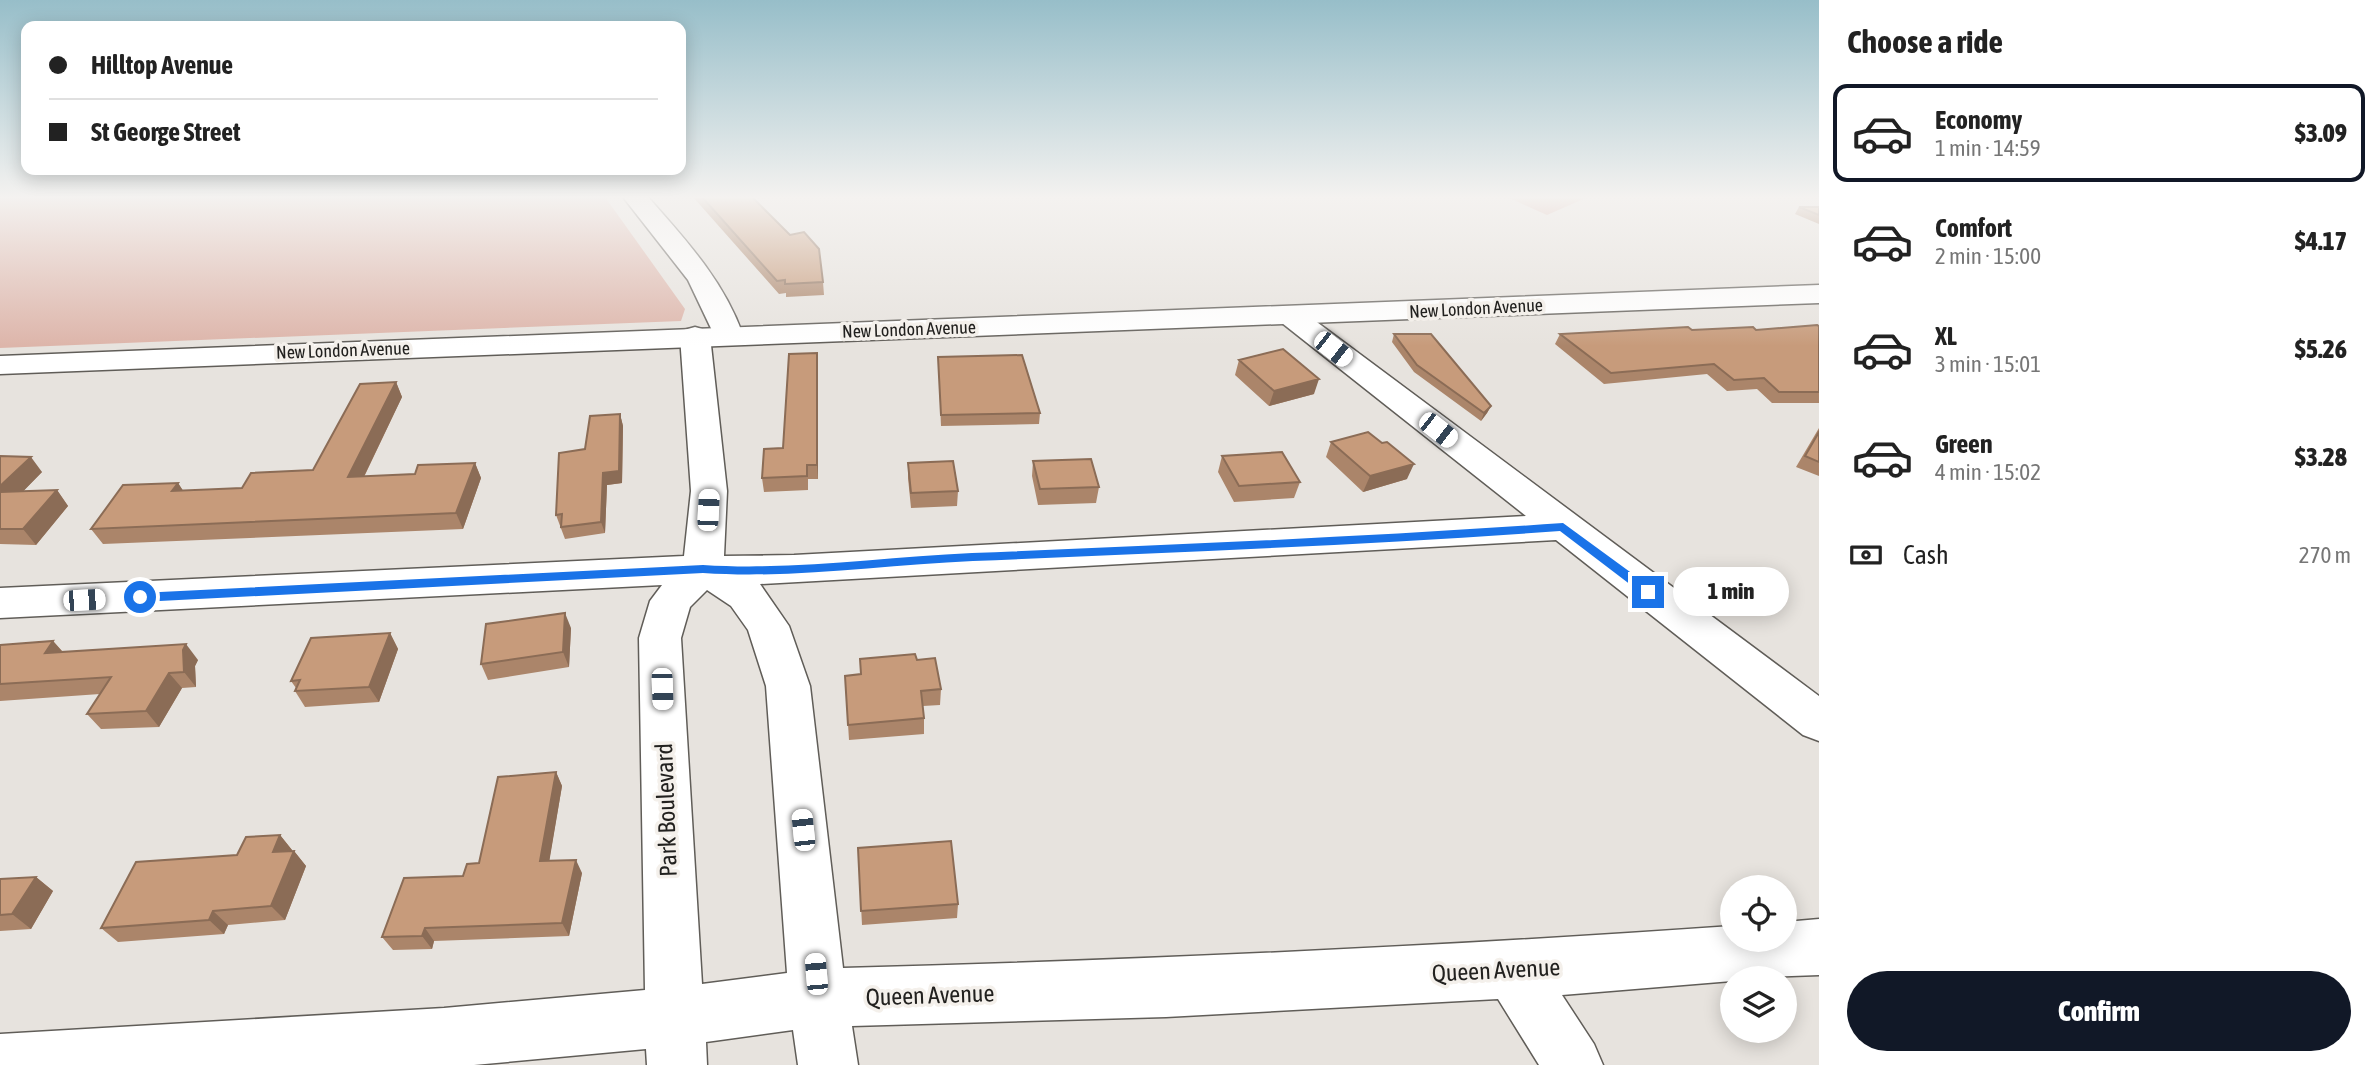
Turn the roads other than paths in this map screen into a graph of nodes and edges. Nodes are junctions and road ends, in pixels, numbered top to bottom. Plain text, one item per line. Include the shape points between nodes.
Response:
1 (674, 247) edge
2 (1819, 294) edge
3 (1292, 317) junction
4 (711, 336) junction
5 (0, 365) edge
6 (1563, 527) junction
7 (703, 569) junction
8 (0, 603) edge
9 (1819, 722) edge
10 (1819, 947) edge
11 (1513, 970) junction
12 (818, 998) junction
13 (676, 1041) edge
14 (0, 1064) edge
15 (828, 1065) edge
16 (1573, 1065) edge

1 - 4 street via 725,322
2 - 3 street, New London Avenue
3 - 4 street, New London Avenue
3 - 6 street
4 - 5 street, New London Avenue
4 - 7 street
6 - 7 street via 1362,541 883,561 748,572
6 - 9 street
7 - 8 street
7 - 12 street via 746,595 768,626 788,686
7 - 13 street, Park Boulevard via 671,601 660,638
10 - 11 street, Queen Avenue
11 - 12 street, Queen Avenue via 1166,988
11 - 16 street
12 - 13 street, Queen Avenue
12 - 15 street
13 - 14 street, Queen Avenue via 444,1038

